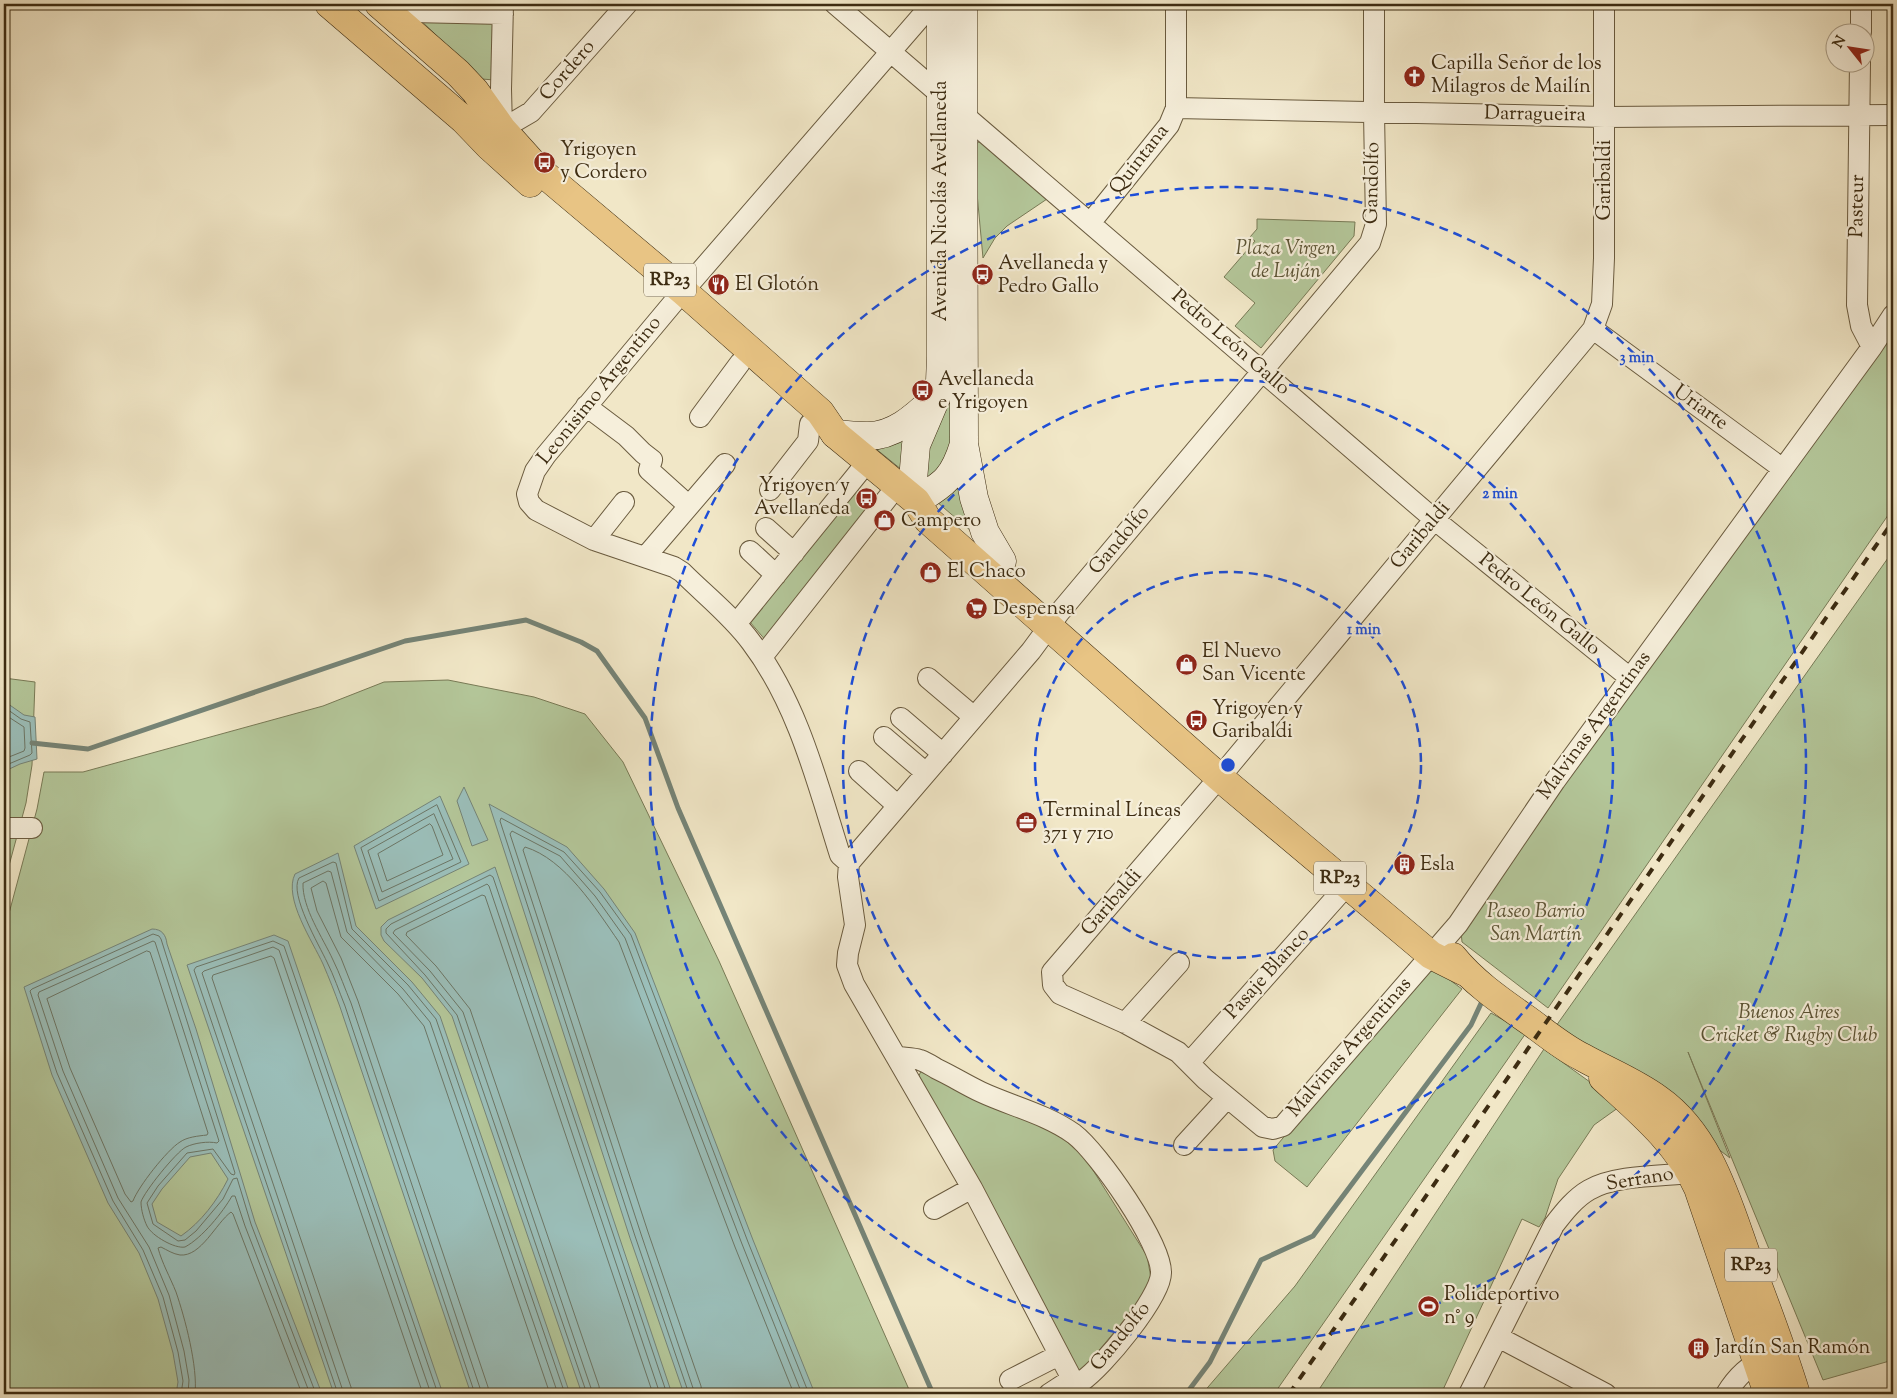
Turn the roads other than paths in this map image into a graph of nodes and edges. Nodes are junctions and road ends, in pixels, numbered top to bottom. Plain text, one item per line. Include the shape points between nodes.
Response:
1 (329, 4) edge
2 (379, 4) edge
3 (403, 4) edge
4 (627, 4) edge
5 (835, 4) edge
6 (932, 4) edge
7 (941, 4) edge
8 (964, 4) edge
9 (1176, 4) edge
10 (1374, 4) edge
11 (1604, 4) edge
12 (1861, 4) edge
13 (503, 9) edge
14 (1861, 22) edge
15 (889, 52) junction
16 (1860, 72) edge
17 (942, 96) junction
18 (1176, 108) junction
19 (1374, 113) junction
20 (1893, 115) edge
21 (964, 116) junction
22 (1605, 116) junction
23 (1860, 116) junction
24 (496, 137) junction
25 (1091, 222) junction
26 (678, 297) junction
27 (1893, 315) edge
28 (1593, 329) junction
29 (1872, 347) junction
30 (740, 363) junction
31 (1262, 371) junction
32 (936, 398) junction
33 (586, 406) junction
34 (700, 416) dead end
35 (823, 429) junction
36 (964, 444) junction
37 (868, 461) junction
38 (725, 464) dead end
39 (1783, 469) junction
40 (770, 490) dead end
41 (907, 494) junction
42 (624, 502) dead end
43 (689, 506) junction
44 (1435, 520) junction
45 (766, 528) dead end
46 (594, 540) junction
47 (750, 551) dead end
48 (794, 553) junction
49 (647, 555) dead end
50 (1002, 561) junction
51 (776, 575) junction
52 (1054, 620) junction
53 (736, 624) junction
54 (762, 657) junction
55 (928, 678) dead end
56 (1624, 686) junction
57 (974, 717) junction
58 (901, 718) dead end
59 (884, 737) dead end
60 (943, 754) junction
61 (859, 771) dead end
62 (1225, 771) junction
63 (926, 773) junction
64 (898, 806) junction
65 (4, 828) edge
66 (32, 828) dead end
67 (849, 863) junction
68 (1348, 884) junction
69 (1436, 949) junction
70 (1179, 963) dead end
71 (1125, 1023) junction
72 (898, 1057) junction
73 (1580, 1057) junction
74 (1189, 1063) junction
75 (1227, 1098) junction
76 (1184, 1145) dead end
77 (1691, 1172) junction
78 (972, 1188) junction
79 (934, 1209) dead end
80 (1498, 1337) junction
81 (1783, 1351) junction
82 (1059, 1355) junction
83 (1758, 1362) junction
84 (1072, 1379) junction
85 (1010, 1380) dead end
86 (1049, 1394) edge
87 (1469, 1394) edge
88 (1606, 1394) edge
89 (1726, 1394) edge
90 (1768, 1394) edge
91 (1796, 1394) edge

1 - 24 main road, RP23 via 464,120
2 - 24 main road, RP23 via 475,91
3 - 13 street via 412,12
4 - 24 street, Cordero via 531,112
5 - 15 street, Pedro León Gallo
6 - 15 street, Leonisimo Argentino
7 - 17 main road, Avenida Nicolás Avellaneda
8 - 21 main road, Avenida Nicolás Avellaneda
9 - 18 street, Quintana
10 - 19 street, Gandolfo
11 - 22 street, Garibaldi
12 - 14 street
13 - 24 street
15 - 17 street, Pedro León Gallo
15 - 26 street, Leonisimo Argentino
16 - 23 street, Pasteur
17 - 21 street, Pedro León Gallo
17 - 32 main road, Avenida Nicolás Avellaneda via 941,357
18 - 19 street, Darragueira
18 - 25 street, Quintana via 1169,125
19 - 22 street, Darragueira
19 - 31 street, Gandolfo via 1376,224 1370,243
20 - 23 street, Darragueira
21 - 25 street, Pedro León Gallo
21 - 36 main road, Avenida Nicolás Avellaneda
22 - 23 street, Darragueira
22 - 28 street, Garibaldi via 1602,304
23 - 29 street, Pasteur via 1857,305 1861,326
24 - 26 main road, RP23 via 518,173
25 - 31 street, Pedro León Gallo
26 - 30 main road, RP23
26 - 33 street, Leonisimo Argentino
26 - 35 main road, RP23 via 820,412
27 - 29 street, Malvinas Argentinas
28 - 39 street, Uriarte
28 - 44 street, Garibaldi
29 - 39 street, Malvinas Argentinas
30 - 34 street
30 - 35 main road, RP23
31 - 44 street, Pedro León Gallo
31 - 52 street, Gandolfo
32 - 35 main road via 913,418 890,431 868,436
32 - 41 main road, Avenida Nicolás Avellaneda via 916,445 913,480
33 - 43 street via 652,460 648,470
33 - 46 street, Leonisimo Argentino via 546,454 535,471 527,494 536,510
35 - 37 main road, RP23
35 - 40 street via 808,441
36 - 41 main road, Avenida Nicolás Avellaneda via 954,472 940,485
36 - 50 main road, Avenida Nicolás Avellaneda via 974,498 985,532
37 - 41 main road, RP23
37 - 48 street
38 - 43 street
39 - 56 street, Malvinas Argentinas
41 - 50 main road, RP23 via 938,508
41 - 52 main road, RP23 via 928,520
41 - 54 street
42 - 46 street
43 - 49 street
44 - 56 street, Pedro León Gallo
44 - 62 street, Garibaldi
45 - 48 street
46 - 53 street, Leonisimo Argentino via 674,567
47 - 51 street
48 - 51 street
50 - 52 main road, RP23
51 - 53 street
52 - 57 street, Gandolfo
52 - 62 main road, RP23
53 - 54 street, Leonisimo Argentino
54 - 67 street, Leonisimo Argentino via 790,707 840,854
55 - 57 street
56 - 69 street, Malvinas Argentinas via 1458,924
57 - 60 street, Gandolfo
58 - 60 street
59 - 63 street
60 - 63 street, Gandolfo
61 - 64 street
62 - 68 main road, RP23
62 - 69 main road, RP23
62 - 71 street, Garibaldi via 1052,972 1053,985 1060,994
63 - 64 street, Gandolfo
64 - 67 street, Gandolfo
65 - 66 street
67 - 72 street, Gandolfo via 854,925 847,965 854,984
68 - 69 main road, RP23
68 - 74 street, Pasaje Blanco
69 - 73 main road, RP23
69 - 75 street, Malvinas Argentinas via 1283,1126 1263,1127
70 - 71 street
71 - 74 street via 1178,1052
72 - 78 street, Gandolfo
72 - 84 street, Gandolfo via 921,1060 980,1092 1056,1124 1074,1135 1089,1148 1124,1194 1156,1252 1161,1274 1153,1298 1116,1348 1090,1376 1082,1381
73 - 77 main road, RP23 via 1664,1136
73 - 81 main road, RP23 via 1659,1099 1681,1118 1703,1148 1718,1179
74 - 75 street
75 - 76 street
77 - 80 street, Serrano via 1608,1181 1572,1203 1554,1225
77 - 83 main road, RP23
78 - 79 street
78 - 82 street, Gandolfo
80 - 87 street, Serrano
80 - 88 street
81 - 83 street
81 - 91 main road, RP23
82 - 84 street, Gandolfo
82 - 85 street
83 - 89 street via 1746,1368
83 - 90 main road, RP23
84 - 86 street

